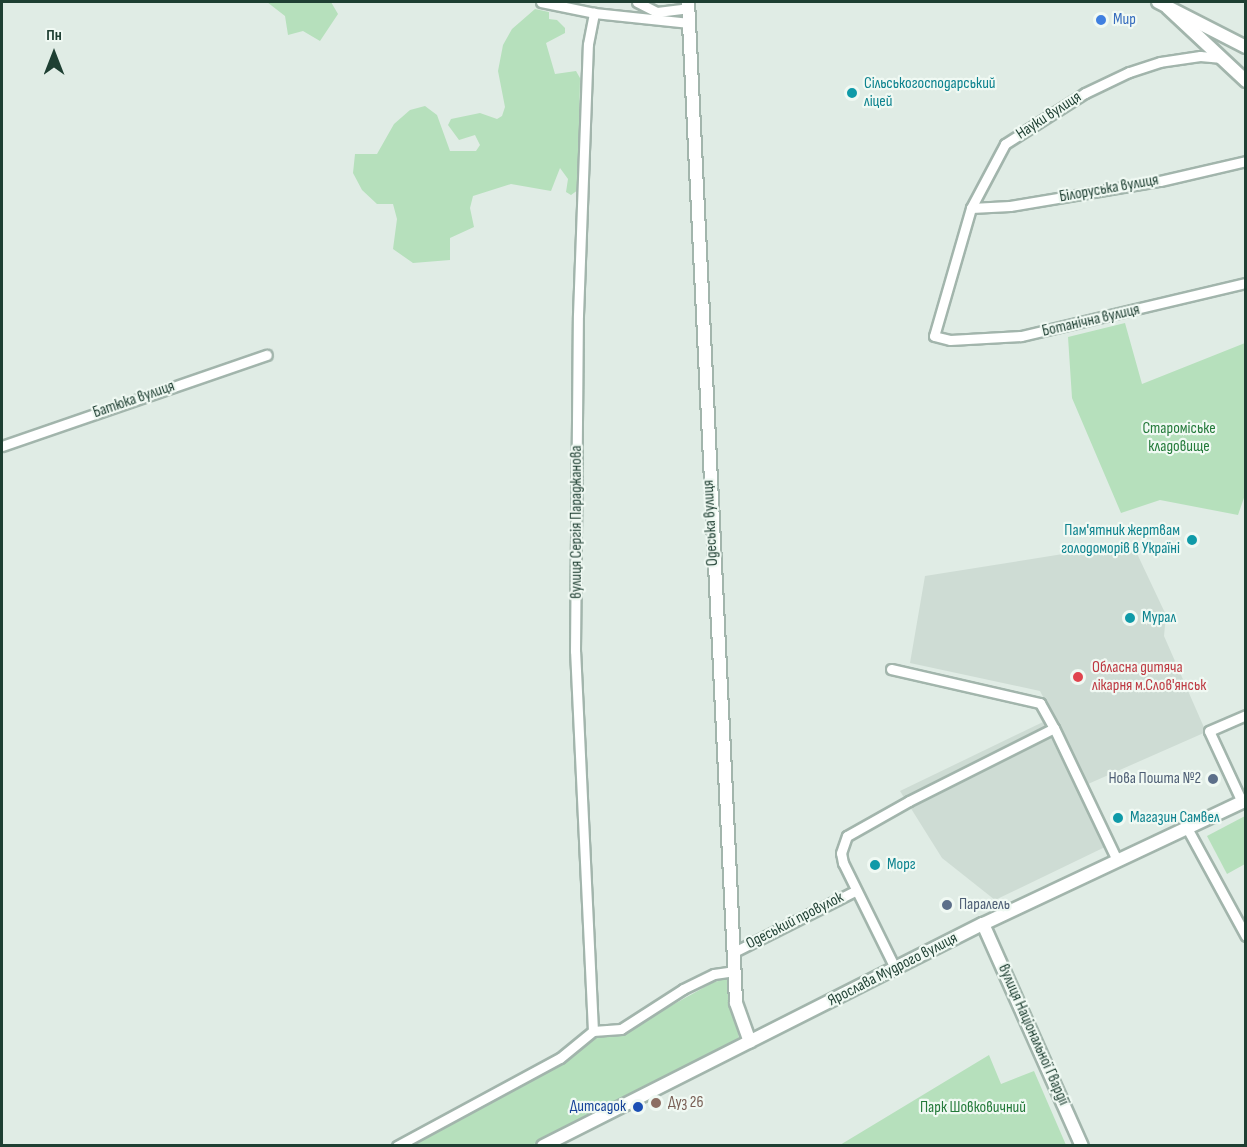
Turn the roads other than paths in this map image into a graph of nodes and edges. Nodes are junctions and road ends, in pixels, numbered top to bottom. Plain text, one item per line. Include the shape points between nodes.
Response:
1 (541, 2) edge
2 (637, 2) edge
3 (688, 5) edge
4 (1163, 5) edge
5 (594, 13) junction
6 (688, 23) junction
7 (1245, 47) edge
8 (1222, 58) junction
9 (1245, 81) edge
10 (1245, 161) edge
11 (971, 208) junction
12 (1245, 283) edge
13 (934, 336) joint
14 (267, 355) dead end
15 (2, 446) edge
16 (891, 669) dead end
17 (1245, 715) edge
18 (1054, 728) junction
19 (1244, 801) edge
20 (1187, 828) junction
21 (1118, 860) junction
22 (855, 891) junction
23 (983, 924) junction
24 (1245, 936) edge
25 (734, 952) junction
26 (894, 968) junction
27 (735, 971) junction
28 (593, 1031) junction
29 (750, 1042) junction
30 (397, 1146) edge
31 (543, 1146) edge
32 (1082, 1146) edge

1 - 5 street
2 - 3 street via 657,12
3 - 6 street, Одеська вулиця
4 - 7 street
4 - 8 street
5 - 6 street
5 - 28 street, вулиця Сергія Параджанова via 588,44 578,303 575,651
6 - 25 street, Одеська вулиця
8 - 9 street
8 - 11 street, Науки вулиця via 1200,56 1160,62 1084,93 1005,144
10 - 11 street, Білоруська вулиця via 1160,181 1010,206
11 - 13 street, Науки вулиця
12 - 13 street, Ботанічна вулиця via 1021,336 950,340
14 - 15 street, Батюка вулиця
16 - 18 street via 1040,703
17 - 19 street via 1209,731
18 - 21 street
18 - 22 street via 847,836 840,853
19 - 20 street, Ярослава Мудрого вулиця
20 - 21 street, Ярослава Мудрого вулиця
20 - 24 street
21 - 23 street, Ярослава Мудрого вулиця
22 - 25 street, Одеський провулок
22 - 26 street
23 - 26 street, Ярослава Мудрого вулиця
23 - 32 street, вулиця Національної Гвардії
25 - 27 street, Одеська вулиця
26 - 29 street, Ярослава Мудрого вулиця
27 - 28 street via 714,974 683,989 621,1029
27 - 29 street, Одеська вулиця via 736,1004
28 - 30 street via 560,1058
29 - 31 street, Ярослава Мудрого вулиця

